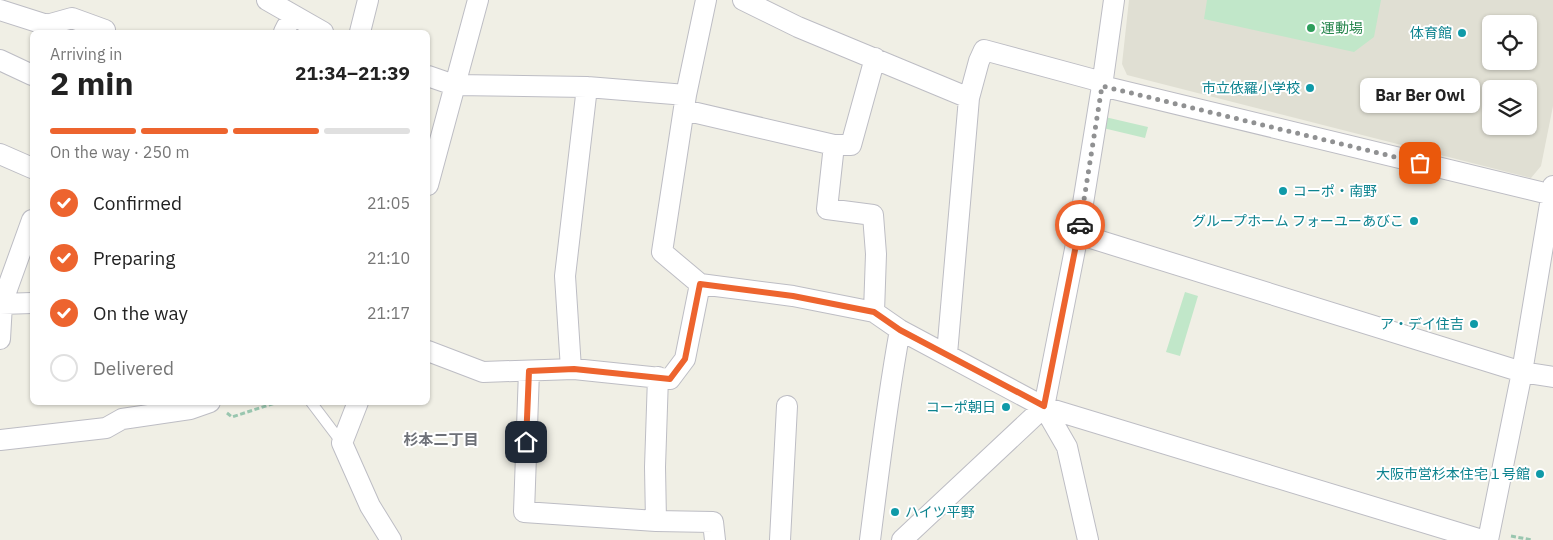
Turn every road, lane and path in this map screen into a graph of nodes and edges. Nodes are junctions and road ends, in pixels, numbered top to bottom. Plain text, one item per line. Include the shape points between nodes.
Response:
1 (266, 0) edge
2 (368, 0) edge
3 (478, 0) edge
4 (706, 0) edge
5 (743, 0) edge
6 (1114, 0) edge
7 (0, 10) edge
8 (105, 30) edge
9 (319, 30) edge
10 (360, 30) edge
11 (875, 58) junction
12 (0, 60) edge
13 (30, 74) edge
14 (430, 77) edge
15 (454, 85) junction
16 (1102, 86) junction
17 (587, 87) junction
18 (969, 98) junction
19 (685, 103) junction
20 (834, 145) junction
21 (0, 154) edge
22 (30, 167) edge
23 (430, 177) edge
24 (1552, 192) edge
25 (30, 223) edge
26 (1078, 234) junction
27 (9, 256) edge
28 (700, 284) junction
29 (30, 302) edge
30 (1, 304) edge
31 (874, 312) junction
32 (900, 330) junction
33 (0, 338) edge
34 (430, 352) edge
35 (947, 354) junction
36 (571, 369) junction
37 (529, 371) junction
38 (1522, 372) junction
39 (658, 377) junction
40 (1553, 377) edge
41 (202, 405) edge
42 (213, 405) edge
43 (268, 405) edge
44 (313, 405) edge
45 (357, 405) edge
46 (787, 406) dead end
47 (1044, 406) junction
48 (0, 440) edge
49 (342, 443) junction
50 (656, 521) junction
51 (1497, 538) edge
52 (391, 540) edge
53 (715, 540) edge
54 (780, 540) edge
55 (870, 540) edge
56 (902, 540) edge
57 (1088, 540) edge
58 (1482, 540) edge
59 (1532, 540) edge

1 - 9 street
2 - 10 street
3 - 15 street
4 - 19 street
5 - 11 street via 798,27
6 - 16 street
7 - 8 street via 48,25 72,18
11 - 18 street
11 - 20 street via 852,145
12 - 13 street
14 - 15 street
15 - 17 street
15 - 23 street
16 - 18 street via 1095,80 984,50
16 - 24 street
16 - 26 street
17 - 19 street
17 - 36 street via 565,276
18 - 35 street
19 - 20 street
19 - 28 street via 662,252
20 - 31 street via 827,209 873,215 876,254
21 - 22 street
24 - 38 street
25 - 27 street
26 - 38 street
26 - 47 street
27 - 30 street
28 - 31 street via 793,296
28 - 39 street via 685,359 670,379
29 - 30 street
30 - 33 street
31 - 32 street
32 - 35 street
32 - 55 street
34 - 37 street via 483,372
35 - 47 street
36 - 37 street
36 - 39 street
37 - 50 street via 524,512
38 - 40 street
38 - 51 street
39 - 50 street
41 - 48 street via 122,419 106,428
42 - 43 path via 232,416
44 - 49 lane
45 - 49 street
46 - 54 street
47 - 56 street
47 - 57 street via 1067,447
47 - 58 street
49 - 52 street via 370,506
50 - 53 street via 712,522
51 - 59 path

